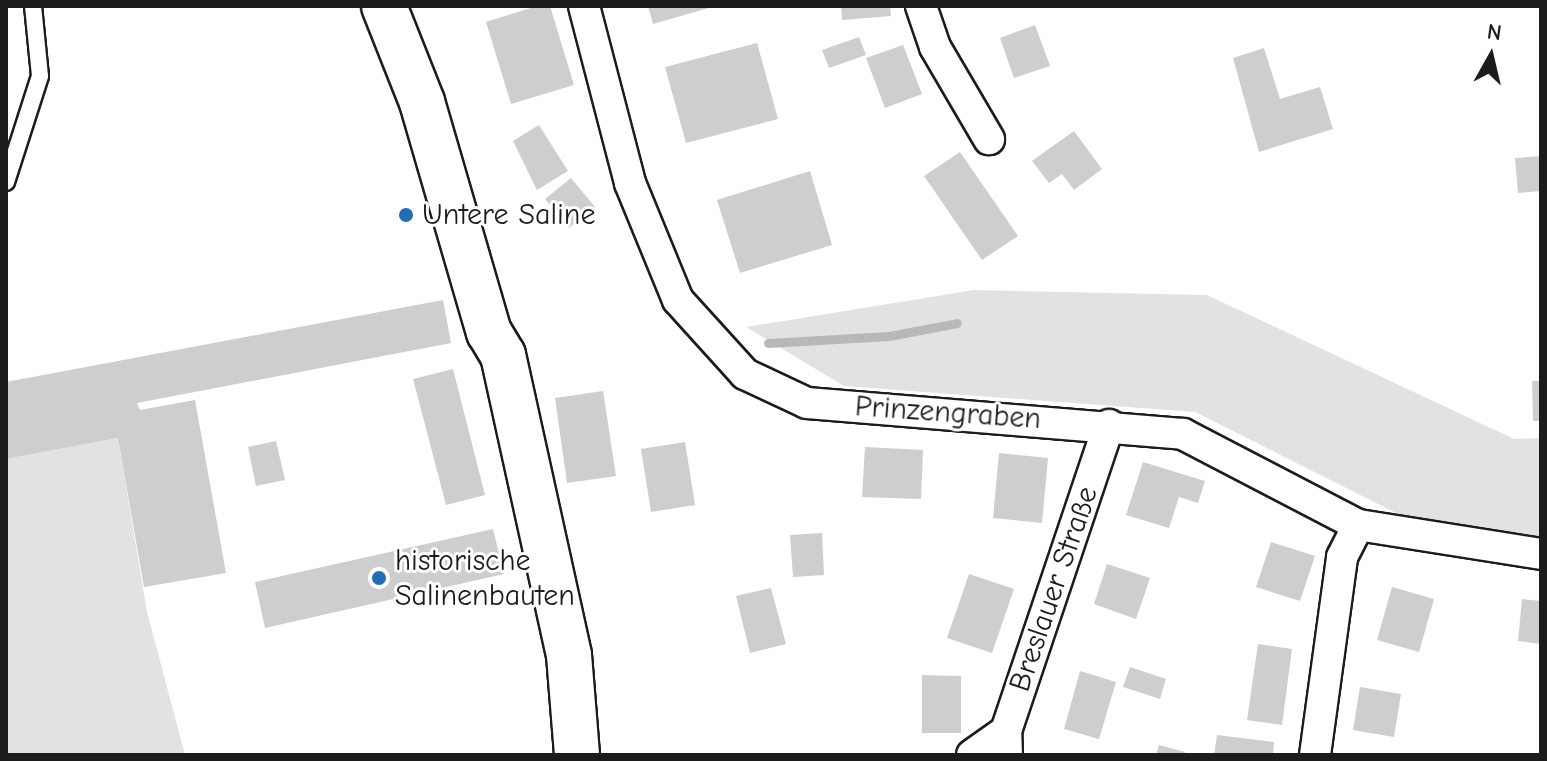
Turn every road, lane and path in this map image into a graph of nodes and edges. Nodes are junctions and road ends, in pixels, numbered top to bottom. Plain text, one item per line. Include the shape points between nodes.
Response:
1 (33, 6) edge
2 (384, 6) edge
3 (584, 6) edge
4 (921, 6) edge
5 (989, 139) dead end
6 (6, 182) edge
7 (1109, 425) junction
8 (1358, 525) junction
9 (1541, 554) edge
10 (1007, 743) edge
11 (577, 755) edge
12 (972, 755) edge
13 (1315, 755) edge

1 - 6 lane via 40,76
2 - 11 main road via 422,102 489,332 503,355 569,655
3 - 7 street, Prinzengraben via 630,183 678,300 745,374 807,403
4 - 5 street via 935,47
7 - 8 street, Prinzengraben via 1183,434
7 - 10 street, Breslauer Straße
8 - 9 street, Prinzengraben
8 - 13 street via 1342,557
10 - 12 street

